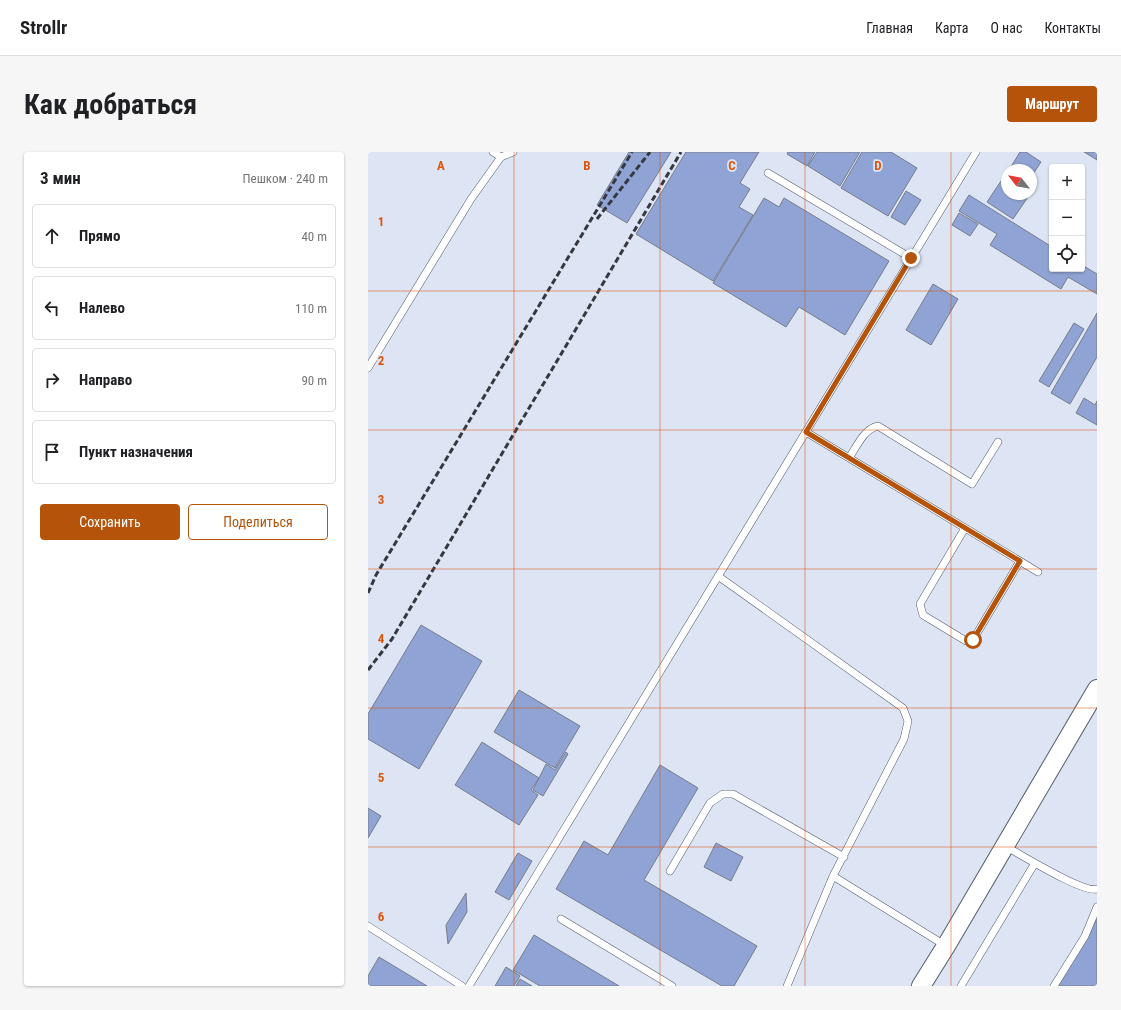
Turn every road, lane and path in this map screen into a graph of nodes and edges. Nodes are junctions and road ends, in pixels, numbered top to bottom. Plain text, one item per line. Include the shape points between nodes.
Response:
1 (493, 152) edge
2 (513, 152) edge
3 (976, 152) edge
4 (501, 157) junction
5 (768, 173) dead end
6 (911, 258) junction
7 (368, 368) edge
8 (806, 432) junction
9 (998, 442) dead end
10 (849, 458) junction
11 (965, 528) junction
12 (1020, 561) junction
13 (1038, 572) dead end
14 (718, 576) junction
15 (1097, 689) edge
16 (1005, 846) junction
17 (844, 857) junction
18 (1035, 863) junction
19 (670, 871) dead end
20 (833, 876) junction
21 (1097, 889) edge
22 (1097, 907) edge
23 (561, 919) dead end
24 (368, 926) edge
25 (946, 946) junction
26 (462, 986) edge
27 (470, 986) edge
28 (672, 986) edge
29 (787, 986) edge
30 (921, 986) edge
31 (961, 986) edge
32 (1054, 986) edge

1 - 4 lane
2 - 4 lane
3 - 6 lane
4 - 7 lane via 472,199
5 - 6 lane
6 - 8 lane
8 - 10 lane
8 - 14 lane
9 - 10 lane via 972,484 878,426 872,427 863,436
10 - 11 lane
11 - 12 lane
11 - 12 lane via 920,604 923,615 966,642 970,642
12 - 13 lane
14 - 17 lane via 903,708 908,721 904,739
14 - 27 lane
15 - 16 street
16 - 18 lane
16 - 25 street
17 - 19 lane via 733,794 723,794 710,803
17 - 20 lane
18 - 21 lane via 1079,886
18 - 31 lane
20 - 25 lane
20 - 29 lane
22 - 32 lane via 1085,936
23 - 28 lane
24 - 26 lane
25 - 30 street

